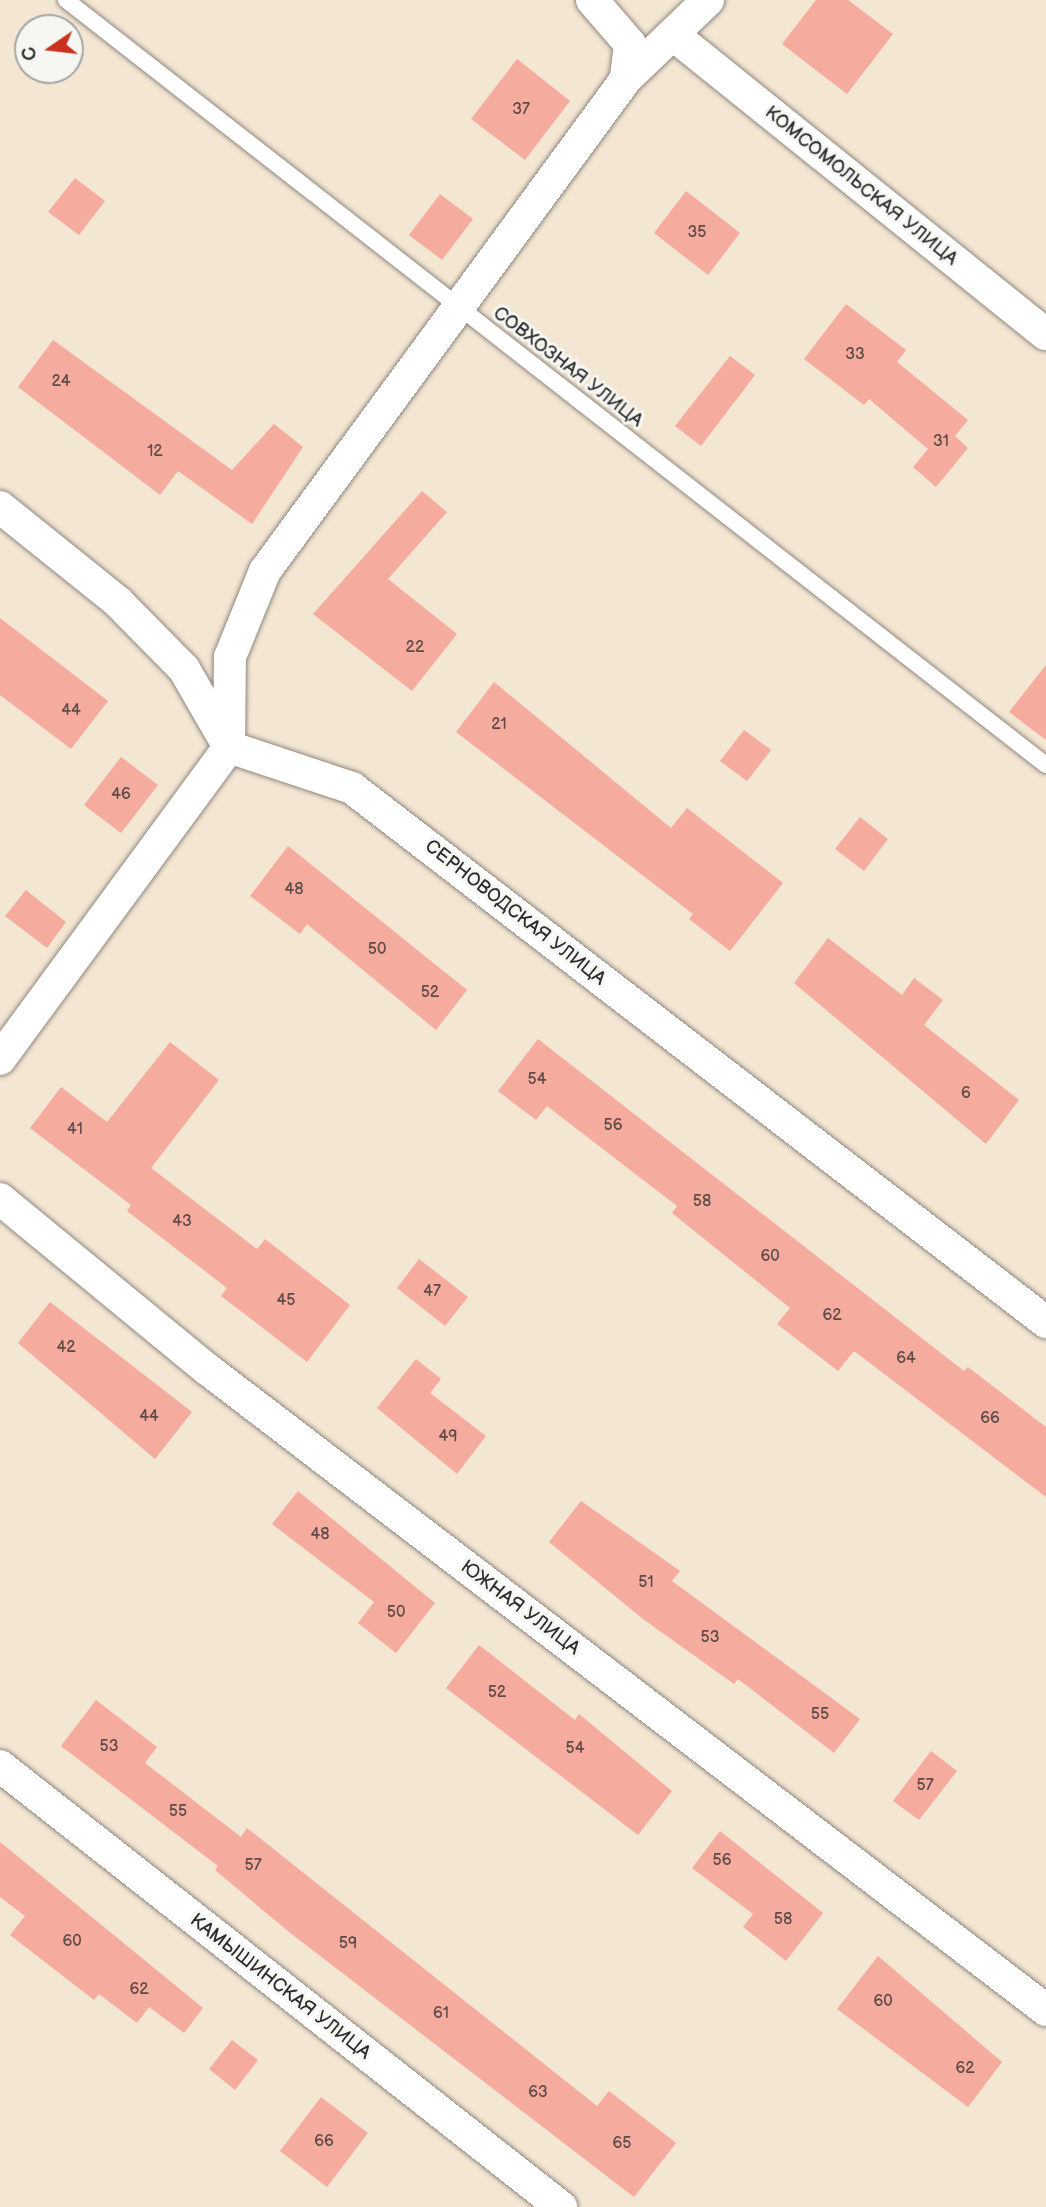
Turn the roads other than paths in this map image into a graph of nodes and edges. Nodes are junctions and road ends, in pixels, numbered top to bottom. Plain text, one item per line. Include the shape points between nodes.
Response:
1 (66, 0) edge
2 (592, 0) edge
3 (708, 0) edge
4 (676, 37) junction
5 (626, 79) junction
6 (458, 308) junction
7 (1046, 334) edge
8 (0, 507) edge
9 (229, 747) junction
10 (1046, 765) edge
11 (0, 1059) edge
12 (0, 1199) edge
13 (1046, 1322) edge
14 (0, 1766) edge
15 (1046, 2010) edge
16 (561, 2207) edge

1 - 6 lane, СОВХОЗНАЯ УЛИЦА
2 - 5 street via 630,44
3 - 4 street
4 - 5 street
4 - 7 street, КОМСОМОЛЬСКАЯ УЛИЦА
5 - 6 street
6 - 9 street via 265,571 230,657
6 - 10 lane, СОВХОЗНАЯ УЛИЦА
8 - 9 street via 118,601 184,669
9 - 11 street
9 - 13 street, СЕРНОВОДСКАЯ УЛИЦА via 352,788
12 - 15 street, ЮЖНАЯ УЛИЦА via 207,1369
14 - 16 street, КАМЫШИНСКАЯ УЛИЦА

